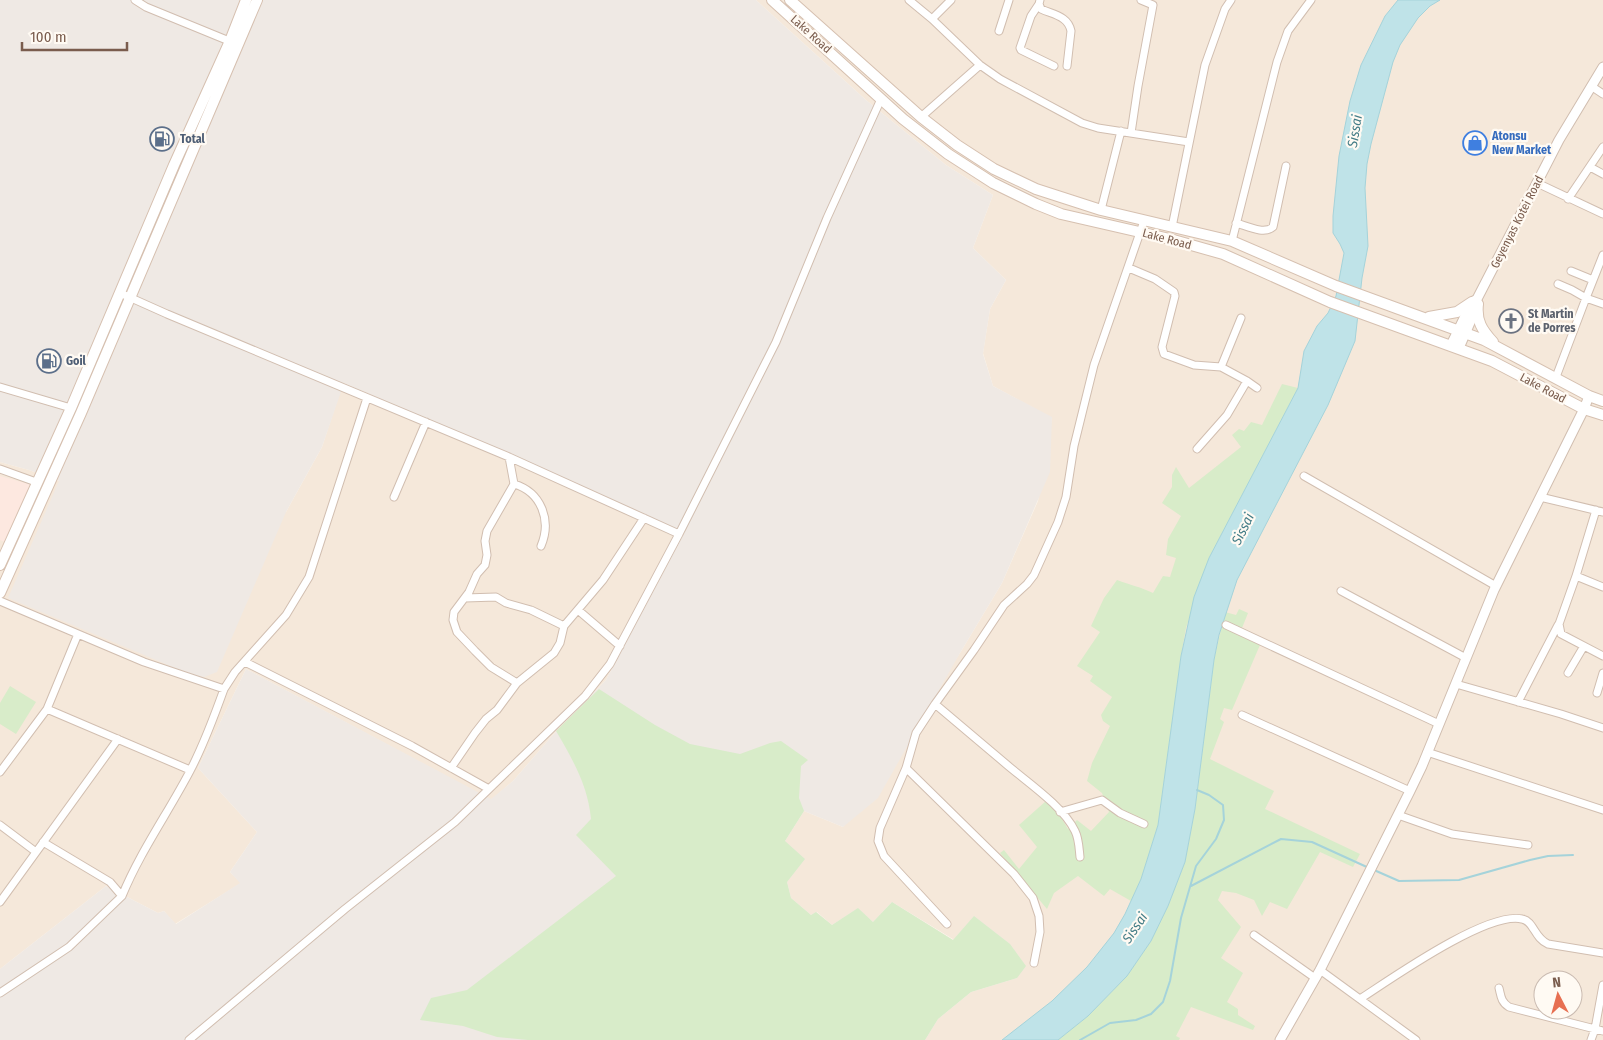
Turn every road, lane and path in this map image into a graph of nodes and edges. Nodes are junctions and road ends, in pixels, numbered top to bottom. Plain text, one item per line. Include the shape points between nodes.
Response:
1 (135, 0) edge
2 (246, 0) edge
3 (257, 0) edge
4 (772, 0) edge
5 (790, 0) edge
6 (909, 0) edge
7 (951, 0) edge
8 (1008, 0) edge
9 (1141, 0) edge
10 (1231, 0) edge
11 (1311, 0) edge
12 (1039, 2) edge
13 (1154, 2) edge
14 (932, 19) junction
15 (999, 31) dead end
16 (235, 43) junction
17 (980, 65) junction
18 (1054, 66) dead end
19 (1067, 66) dead end
20 (1603, 67) edge
21 (1591, 86) junction
22 (1603, 94) edge
23 (881, 99) junction
24 (921, 117) junction
25 (1121, 131) junction
26 (1131, 133) junction
27 (1189, 142) junction
28 (1603, 147) edge
29 (1286, 166) dead end
30 (1590, 167) junction
31 (1603, 174) edge
32 (1537, 183) junction
33 (1568, 199) junction
34 (1101, 210) junction
35 (1603, 214) edge
36 (1144, 221) junction
37 (1236, 223) junction
38 (1172, 227) junction
39 (1141, 232) junction
40 (1232, 241) junction
41 (1603, 255) edge
42 (1129, 268) junction
43 (1571, 271) dead end
44 (1593, 280) junction
45 (1558, 284) dead end
46 (125, 295) junction
47 (1586, 298) junction
48 (1476, 302) junction
49 (1603, 304) edge
50 (1241, 318) dead end
51 (1427, 318) junction
52 (1462, 330) junction
53 (1455, 346) junction
54 (1498, 346) junction
55 (1221, 367) junction
56 (1556, 377) junction
57 (1248, 381) junction
58 (0, 386) edge
59 (1257, 388) dead end
60 (1589, 396) junction
61 (367, 398) junction
62 (1603, 401) edge
63 (70, 408) junction
64 (1584, 410) junction
65 (1603, 415) edge
66 (426, 422) junction
67 (1197, 449) dead end
68 (509, 457) junction
69 (0, 469) edge
70 (1304, 476) dead end
71 (36, 482) junction
72 (514, 484) junction
73 (394, 497) dead end
74 (1540, 497) junction
75 (1600, 511) edge
76 (644, 518) junction
77 (679, 534) junction
78 (541, 546) dead end
79 (0, 565) edge
80 (1576, 576) junction
81 (1496, 586) junction
82 (1603, 586) edge
83 (1340, 591) dead end
84 (0, 594) edge
85 (465, 598) junction
86 (0, 600) edge
87 (578, 610) junction
88 (1559, 624) junction
89 (1226, 625) dead end
90 (564, 626) junction
91 (78, 634) junction
92 (620, 646) junction
93 (1584, 646) junction
94 (1603, 656) edge
95 (1466, 658) junction
96 (245, 662) junction
97 (1568, 673) dead end
98 (1603, 673) edge
99 (517, 683) junction
100 (1456, 684) junction
101 (224, 689) junction
102 (1597, 693) dead end
103 (1518, 702) junction
104 (935, 704) junction
105 (47, 709) junction
106 (1242, 715) dead end
107 (1439, 724) junction
108 (1603, 728) edge
109 (118, 739) junction
110 (1427, 752) junction
111 (451, 768) junction
112 (906, 768) junction
113 (190, 770) junction
114 (0, 772) edge
115 (489, 789) junction
116 (1410, 791) junction
117 (1603, 810) edge
118 (1060, 812) junction
119 (1398, 815) junction
120 (1144, 824) dead end
121 (0, 825) edge
122 (43, 842) junction
123 (1528, 845) dead end
124 (36, 852) junction
125 (1080, 857) dead end
126 (122, 896) junction
127 (0, 902) edge
128 (947, 924) dead end
129 (1254, 935) dead end
130 (1603, 953) edge
131 (1034, 963) dead end
132 (1317, 974) junction
133 (1603, 985) edge
134 (1499, 988) dead end
135 (0, 993) edge
136 (1360, 999) junction
137 (1595, 1029) junction
138 (1603, 1031) edge
139 (189, 1040) edge
140 (1280, 1040) edge
141 (1416, 1040) edge
142 (1591, 1040) edge

1 - 16 street
2 - 16 main road
3 - 16 main road
4 - 23 main road, Lake Road
5 - 24 main road, Lake Road
6 - 14 street
7 - 14 street
8 - 15 street
9 - 13 street
10 - 27 street via 1205,65
11 - 37 street via 1288,31 1277,62
12 - 18 street via 1020,48
12 - 19 street via 1041,9 1063,18 1070,26
13 - 26 street
14 - 17 street
16 - 46 main road via 174,165
17 - 24 street
17 - 25 street via 1082,123
20 - 21 street, Geyenyas Kotei Road
21 - 22 street
21 - 32 street, Geyenyas Kotei Road
23 - 39 main road, Lake Road via 948,154 993,183 1061,214
23 - 77 street via 776,342
24 - 34 main road, Lake Road via 994,169 1036,189
25 - 26 street
25 - 34 street
26 - 27 street
27 - 38 street
28 - 30 street
29 - 37 street via 1270,231
30 - 31 street
30 - 33 street
32 - 33 street
32 - 48 street, Geyenyas Kotei Road
33 - 35 street
34 - 36 main road, Lake Road
36 - 38 main road, Lake Road
36 - 39 street
37 - 40 street
38 - 40 main road, Lake Road
39 - 42 street
39 - 53 main road, Lake Road via 1223,254 1330,302
40 - 51 main road, Lake Road via 1336,286
41 - 44 street
42 - 55 street via 1155,279 1174,292 1162,347 1164,354 1194,364
42 - 104 street via 1086,393 1066,497 1058,522 1034,575 1004,605
43 - 44 street
44 - 47 street
45 - 47 street
46 - 61 street
46 - 63 main road
46 - 84 main road via 81,413
47 - 49 street
47 - 56 street
48 - 51 main road via 1457,312
48 - 52 street, Geyenyas Kotei Road
48 - 54 main road via 1479,324
50 - 55 street
51 - 52 main road, Lake Road
52 - 53 street, Geyenyas Kotei Road
52 - 54 main road, Lake Road
53 - 64 main road, Lake Road via 1492,361
54 - 56 main road, Lake Road
55 - 57 street
56 - 60 main road, Lake Road
57 - 59 street
57 - 67 street via 1227,415
58 - 63 street
60 - 62 main road, Lake Road
60 - 64 street
61 - 66 street
61 - 96 street via 309,577 286,614
63 - 71 main road
64 - 65 main road, Lake Road
64 - 74 street
66 - 68 street
66 - 73 street
68 - 72 street
68 - 76 street
69 - 71 street
70 - 81 street
71 - 79 main road
72 - 78 street via 529,491 544,512 545,535
72 - 85 street via 487,531 485,565
74 - 75 street
74 - 81 street
75 - 80 street
76 - 77 street
76 - 87 street
77 - 92 street
80 - 82 street
80 - 88 street
81 - 95 street
83 - 95 street
85 - 90 street via 496,597
85 - 99 street via 454,612 457,632 491,667
86 - 91 street
87 - 90 street
87 - 92 street
88 - 93 street via 1561,634
88 - 103 street
89 - 107 street
90 - 99 street via 554,653
91 - 101 street via 144,662
91 - 105 street
92 - 115 street via 585,696
93 - 94 street
93 - 97 street
95 - 100 street
96 - 101 street
96 - 111 street
98 - 102 street
99 - 111 street via 498,710 475,733
100 - 103 street
100 - 107 street
101 - 113 street
103 - 108 street
104 - 112 street via 916,733
104 - 118 street
105 - 109 street
105 - 114 street
106 - 116 street
107 - 110 street
109 - 113 street
109 - 122 street
110 - 116 street
110 - 117 street
111 - 115 street
112 - 128 street via 880,828 878,841 884,856
112 - 131 street via 1014,874 1033,898 1040,932
113 - 126 street via 131,874
115 - 139 street via 455,822
116 - 119 street
118 - 120 street via 1102,800
118 - 125 street via 1075,830
119 - 123 street via 1452,834
119 - 132 street
121 - 124 street
122 - 124 street
122 - 126 street via 110,882
124 - 127 street
126 - 135 street via 69,947
129 - 132 street
130 - 136 street via 1548,944 1540,940 1530,923 1523,919 1502,920 1472,931
132 - 136 street
132 - 140 street
133 - 137 street
134 - 137 street via 1504,1004 1509,1007
136 - 141 street
137 - 138 street
137 - 142 street

